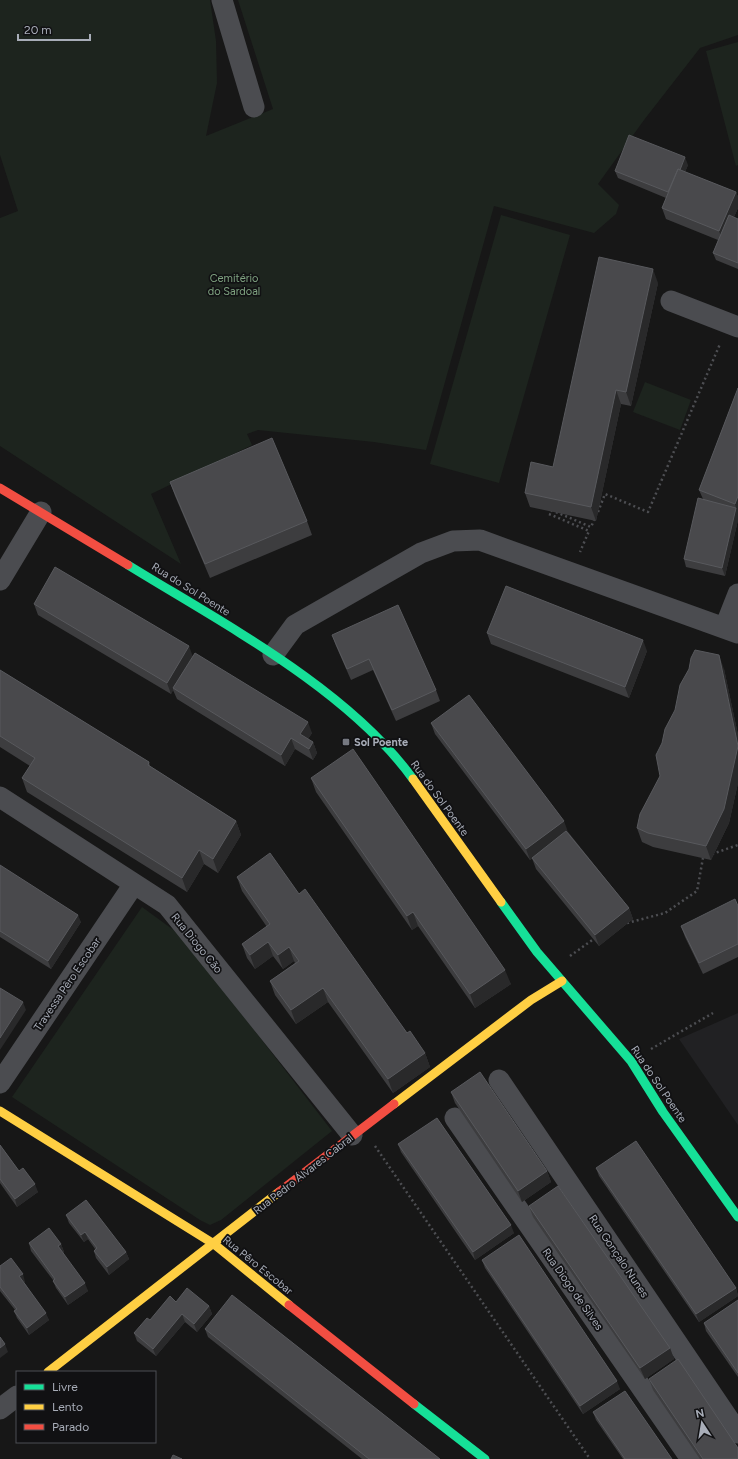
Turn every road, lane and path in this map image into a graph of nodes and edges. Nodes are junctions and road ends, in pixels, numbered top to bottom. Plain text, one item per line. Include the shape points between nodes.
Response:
1 (222, 0) edge
2 (254, 107) dead end
3 (671, 301) dead end
4 (734, 325) edge
5 (0, 488) edge
6 (41, 512) junction
7 (572, 573) junction
8 (0, 580) edge
9 (738, 594) edge
10 (732, 630) edge
11 (273, 655) junction
12 (0, 797) edge
13 (738, 845) edge
14 (134, 884) junction
15 (623, 924) edge
16 (597, 937) edge
17 (553, 970) junction
18 (562, 981) junction
19 (499, 1080) dead end
20 (0, 1083) edge
21 (0, 1111) edge
22 (455, 1118) dead end
23 (357, 1131) junction
24 (738, 1217) edge
25 (214, 1244) junction
26 (49, 1371) edge
27 (16, 1397) edge
28 (0, 1409) edge
29 (738, 1432) edge
30 (485, 1459) edge
31 (590, 1459) edge
32 (692, 1459) edge

1 - 2 street
3 - 4 street
4 - 7 path via 648,512 605,494 591,527 551,510 549,514 589,531
5 - 6 street, Rua do Sol Poente
6 - 8 street
6 - 11 street, Rua do Sol Poente
7 - 10 street
7 - 11 street via 480,540 453,540 420,553 295,625
9 - 10 street
11 - 17 street, Rua do Sol Poente via 365,725 404,767 537,952
12 - 14 street, Rua Diogo Cão
13 - 15 path via 703,858 697,891 665,913
14 - 20 street, Travessa Pêro Escobar
14 - 23 street, Rua Diogo Cão via 167,905
16 - 17 path
17 - 18 street, Rua do Sol Poente
18 - 23 street, Rua Pedro Álvares Cabral via 531,1000
18 - 24 street, Rua do Sol Poente via 631,1061 663,1112
19 - 29 street, Rua Gonçalo Nunes
21 - 25 street, Rua Pêro Escobar
22 - 32 street, Rua Diogo de Silves
23 - 25 street, Rua Pedro Álvares Cabral
23 - 31 path
25 - 26 street, Rua Pedro Álvares Cabral
25 - 30 street, Rua Pêro Escobar
27 - 28 street

